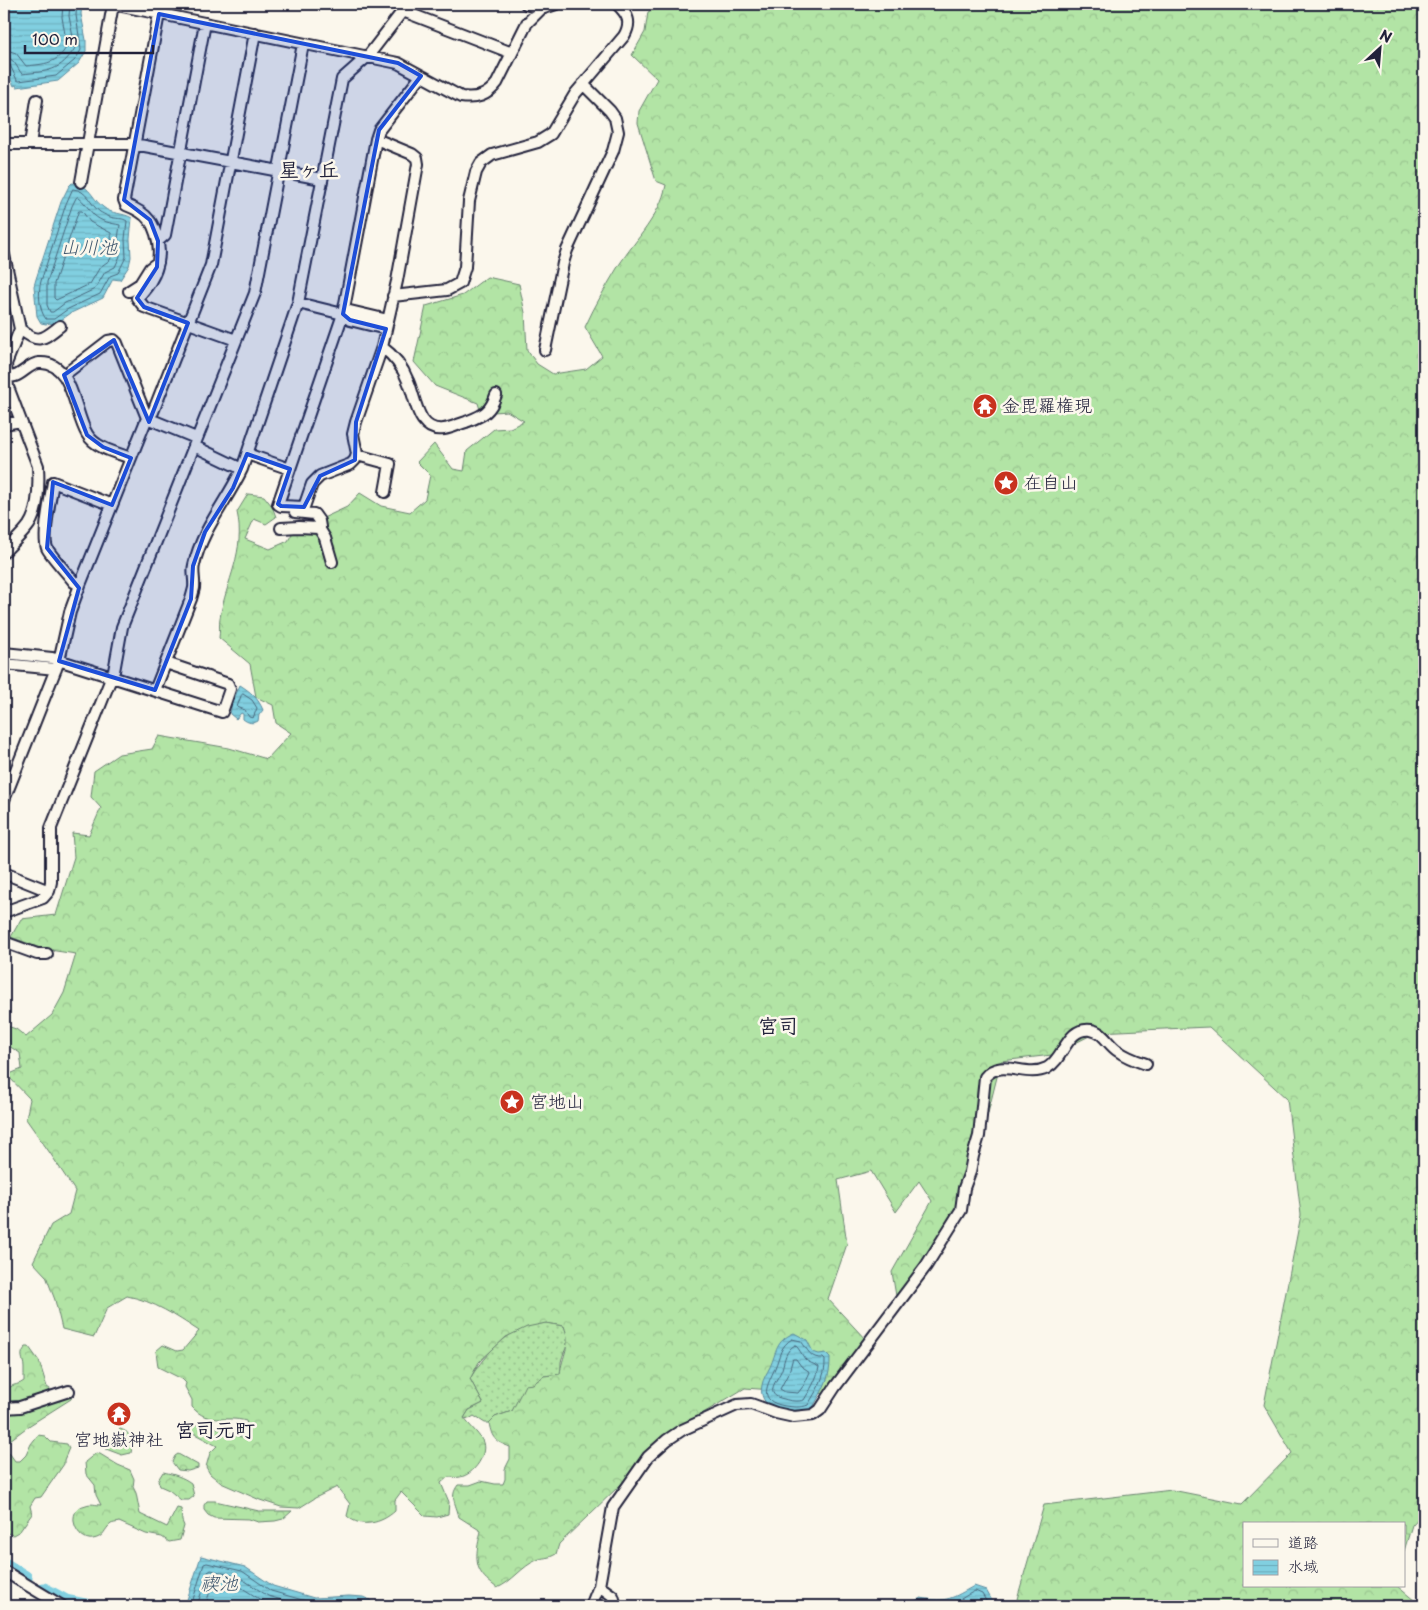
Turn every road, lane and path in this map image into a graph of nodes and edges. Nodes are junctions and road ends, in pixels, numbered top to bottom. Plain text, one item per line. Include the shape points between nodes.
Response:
1 (526, 4) edge
2 (556, 4) edge
3 (618, 4) edge
4 (406, 8) edge
5 (541, 10) junction
6 (159, 14) junction
7 (206, 23) junction
8 (255, 33) junction
9 (303, 44) junction
10 (512, 53) junction
11 (368, 56) junction
12 (421, 76) junction
13 (583, 84) junction
14 (38, 101) dead end
15 (376, 140) junction
16 (88, 143) junction
17 (4, 144) edge
18 (30, 144) junction
19 (134, 144) junction
20 (181, 152) junction
21 (230, 162) junction
22 (279, 171) junction
23 (322, 179) junction
24 (81, 182) dead end
25 (158, 241) junction
26 (4, 255) edge
27 (158, 262) junction
28 (129, 291) dead end
29 (393, 296) junction
30 (298, 303) junction
31 (343, 314) junction
32 (188, 323) junction
33 (387, 324) junction
34 (60, 326) dead end
35 (20, 329) junction
36 (236, 340) junction
37 (382, 347) junction
38 (545, 350) dead end
39 (64, 375) junction
40 (5, 377) edge
41 (496, 395) dead end
42 (147, 418) junction
43 (21, 421) junction
44 (4, 424) edge
45 (195, 442) junction
46 (247, 454) junction
47 (356, 455) junction
48 (130, 458) junction
49 (242, 469) junction
50 (290, 469) junction
51 (385, 492) dead end
52 (112, 506) junction
53 (281, 506) junction
54 (281, 528) dead end
55 (319, 528) junction
56 (4, 552) edge
57 (332, 562) dead end
58 (80, 584) junction
59 (4, 654) edge
60 (166, 663) junction
61 (4, 664) edge
62 (58, 665) junction
63 (111, 677) junction
64 (155, 690) junction
65 (4, 800) edge
66 (4, 873) edge
67 (49, 890) junction
68 (4, 912) edge
69 (4, 942) edge
70 (46, 954) dead end
71 (1146, 1064) dead end
72 (69, 1391) dead end
73 (4, 1408) edge
74 (5, 1575) edge
75 (599, 1586) junction
76 (62, 1606) edge
77 (591, 1606) edge
78 (616, 1606) edge

1 - 5 street
2 - 5 street
3 - 13 street via 627,17 629,28
4 - 10 street
4 - 11 street
5 - 10 street via 527,23
6 - 7 street
6 - 16 street via 117,6 112,10
6 - 19 street
7 - 8 street
7 - 20 street
8 - 9 street
8 - 21 street
9 - 11 street
9 - 22 street
10 - 12 street via 497,84 482,96 461,97
11 - 12 street via 398,63
11 - 23 street via 342,79
12 - 15 street via 379,130
13 - 29 street via 551,134 538,142 492,155 481,163 469,201 460,283 447,290
13 - 38 street via 610,111 618,132 613,152 565,256
14 - 18 street
15 - 29 street via 412,154 418,164
15 - 31 street
16 - 18 street
16 - 19 street
16 - 24 street
17 - 18 street
19 - 20 street
19 - 25 street via 124,200 126,205 150,220
20 - 21 street
20 - 25 street via 165,235
21 - 22 street
21 - 32 street via 211,265
22 - 23 street
22 - 36 street via 258,282
23 - 30 street
25 - 27 street
26 - 35 street
27 - 28 street via 140,284
27 - 32 street via 153,279 137,298 144,307
29 - 33 street
30 - 31 street
30 - 46 street
31 - 33 street via 350,320
31 - 50 street
32 - 36 street
32 - 42 street via 153,412
33 - 37 street
34 - 35 street via 41,339 35,339
35 - 40 street via 6,364
36 - 45 street
37 - 41 street via 404,373 419,415 430,427 444,429 486,413
37 - 47 street via 356,422
39 - 40 street via 55,366 39,363 30,365 16,376
39 - 42 street via 108,341 114,340 118,343
39 - 48 street via 87,435 104,447
40 - 43 street
42 - 45 street
42 - 48 street
43 - 44 street
43 - 56 street via 38,466 37,494 30,524
45 - 49 street
45 - 63 street via 122,627
46 - 49 street
46 - 50 street
47 - 51 street via 390,464
47 - 53 street via 351,464 320,476 312,484 304,507
48 - 52 street
49 - 60 street via 206,532 193,566 191,599
50 - 53 street via 278,504
52 - 58 street
52 - 58 street via 53,482 47,548 74,582
53 - 55 street via 280,512 314,514 321,524
54 - 55 street
55 - 57 street
58 - 62 street
59 - 62 street via 52,658
60 - 64 street
60 - 64 street via 228,684 230,689 222,712
61 - 62 street
62 - 63 street
62 - 65 street
63 - 64 street
63 - 67 street via 50,828
66 - 67 street
67 - 68 street via 43,898
69 - 70 street
71 - 75 street via 1118,1052 1096,1031 1082,1030 1068,1040 1046,1068 1027,1071 998,1068 990,1071 985,1078 979,1136 961,1210 926,1266 820,1410 813,1415 794,1417 752,1404 737,1405 667,1440 648,1457 613,1507
72 - 73 street via 20,1407
74 - 76 street
75 - 77 street
75 - 78 street via 613,1596

